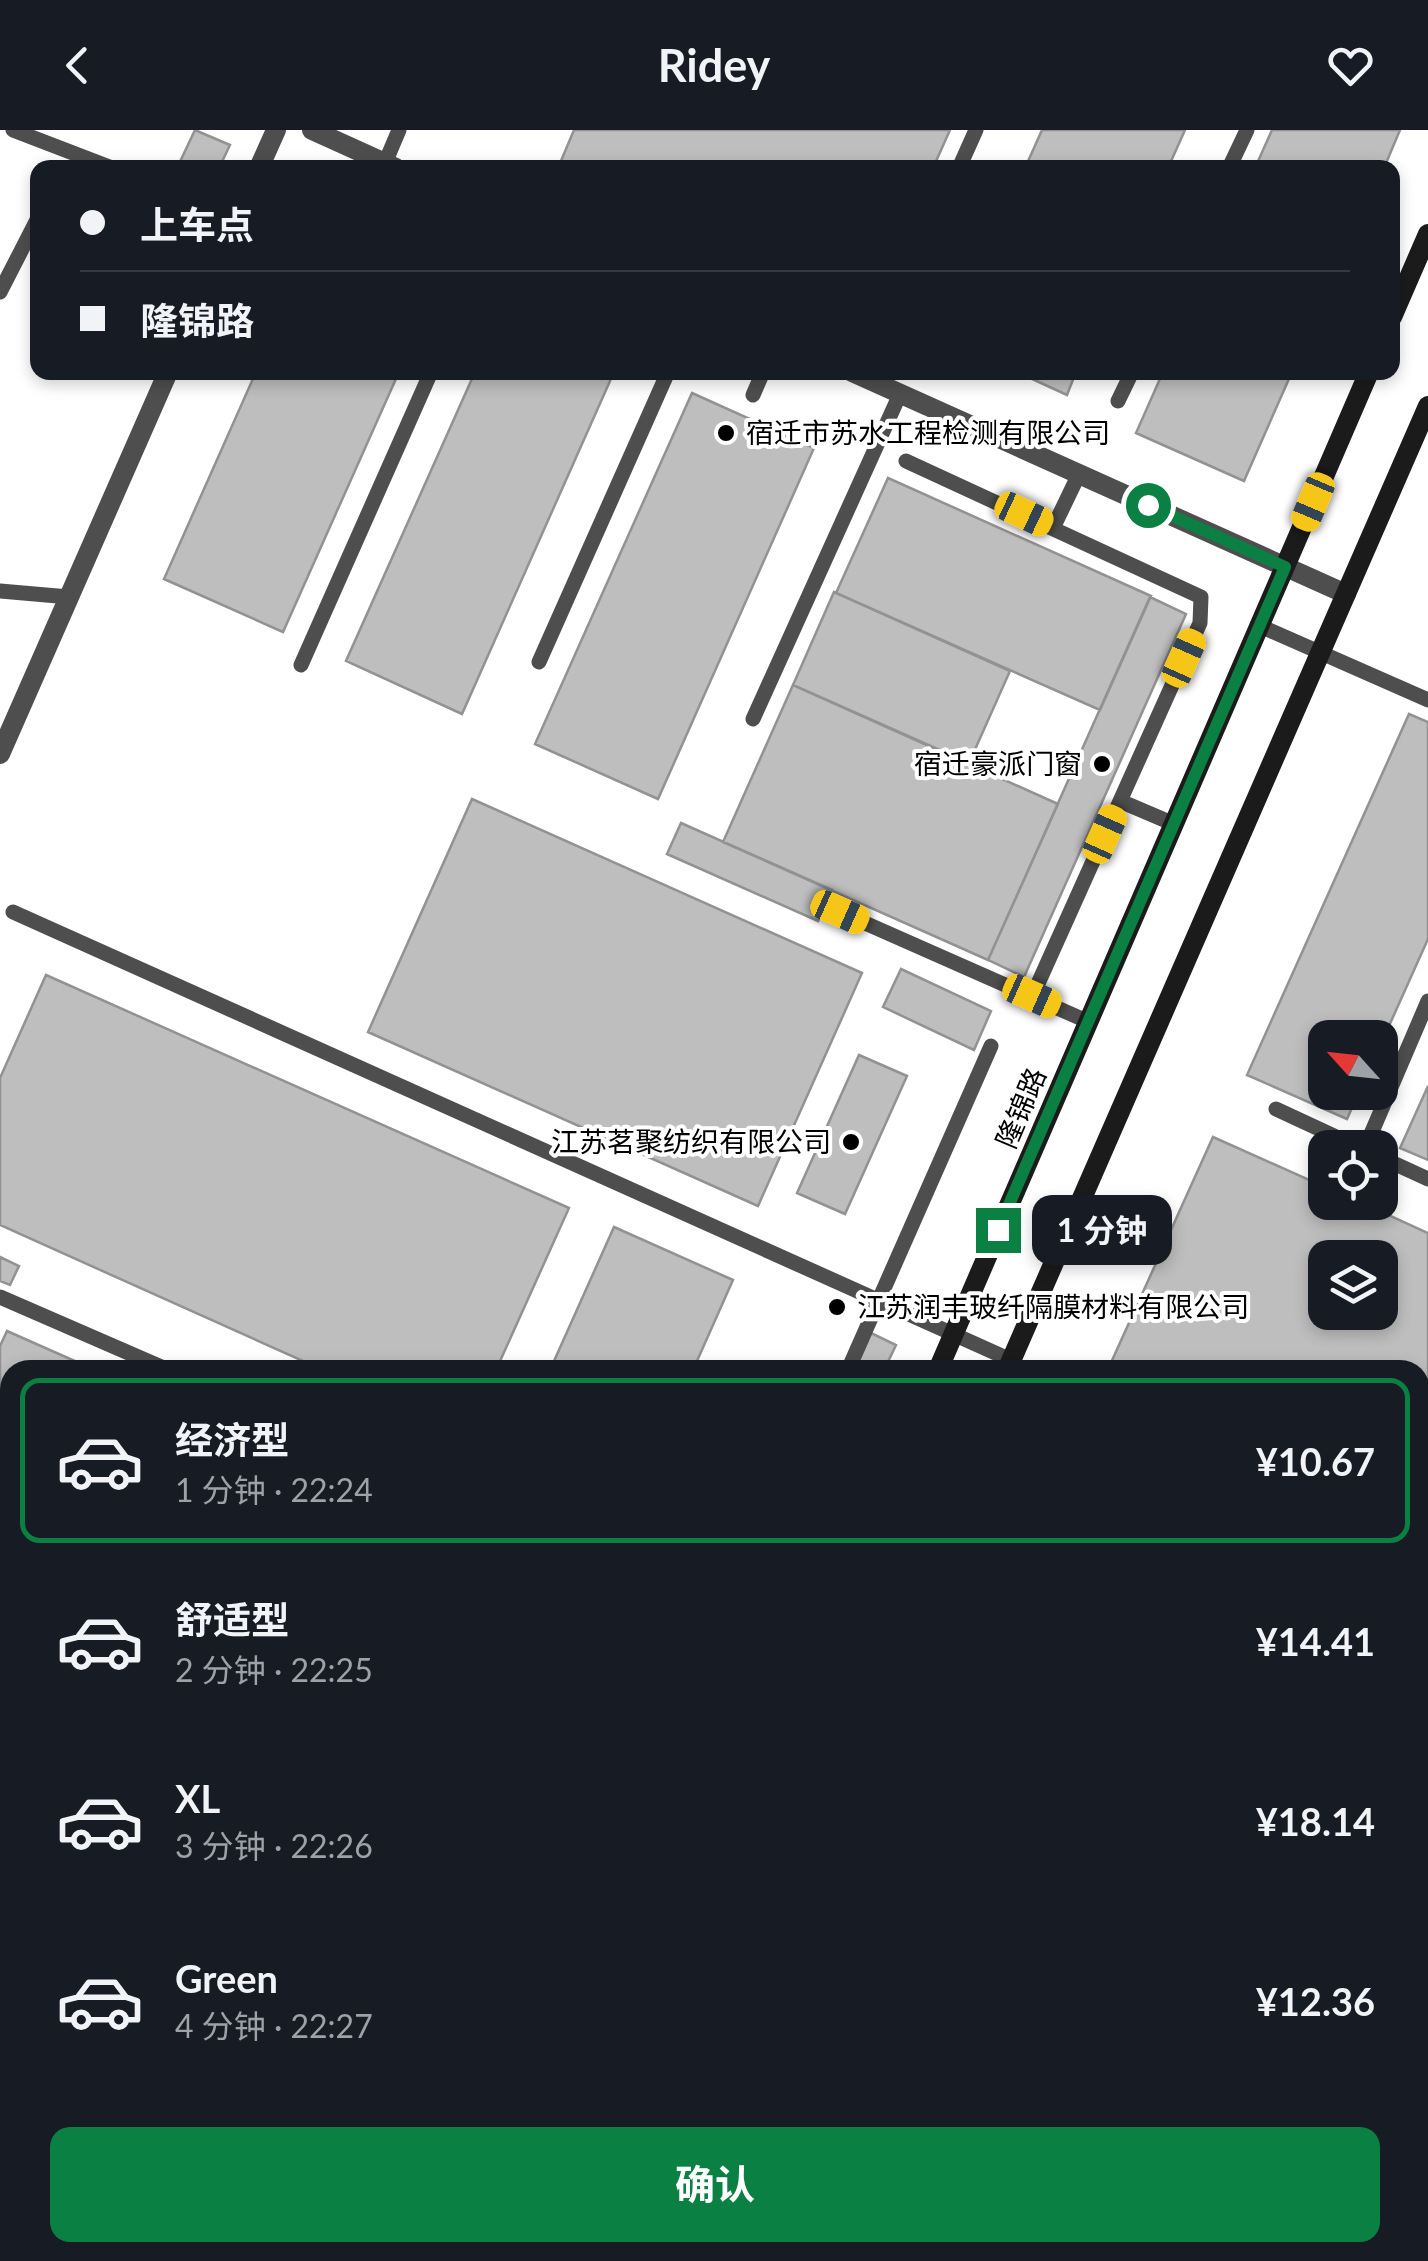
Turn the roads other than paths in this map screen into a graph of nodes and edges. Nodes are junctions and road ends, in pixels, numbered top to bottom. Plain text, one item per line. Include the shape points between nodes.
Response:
1 (13, 130) edge
2 (276, 130) edge
3 (312, 130) edge
4 (399, 130) edge
5 (976, 130) edge
6 (1246, 130) edge
7 (63, 149) junction
8 (59, 160) edge
9 (91, 160) edge
10 (263, 160) edge
11 (380, 160) edge
12 (392, 160) edge
13 (963, 160) edge
14 (1233, 160) edge
15 (30, 234) edge
16 (1428, 234) edge
17 (0, 292) edge
18 (1400, 298) edge
19 (164, 380) edge
20 (427, 380) edge
21 (664, 380) edge
22 (759, 380) edge
23 (873, 380) edge
24 (1128, 380) edge
25 (1365, 380) edge
26 (753, 394) dead end
27 (900, 394) junction
28 (1118, 401) dead end
29 (1428, 406) edge
30 (906, 461) dead end
31 (1079, 474) junction
32 (1053, 528) junction
33 (1285, 567) junction
34 (0, 591) edge
35 (1346, 594) junction
36 (69, 598) junction
37 (1260, 626) junction
38 (1320, 652) junction
39 (539, 662) dead end
40 (301, 665) dead end
41 (1428, 700) edge
42 (753, 719) dead end
43 (0, 754) edge
44 (1120, 801) junction
45 (1174, 824) junction
46 (13, 912) dead end
47 (840, 912) dead end
48 (1032, 996) junction
49 (1428, 1002) edge
50 (1088, 1022) junction
51 (991, 1046) dead end
52 (1276, 1109) dead end
53 (1323, 1130) edge
54 (1371, 1130) edge
55 (1398, 1165) edge
56 (1428, 1179) edge
57 (0, 1298) edge
58 (878, 1300) junction
59 (954, 1334) junction
60 (145, 1360) edge
61 (852, 1360) edge
62 (942, 1360) edge
63 (999, 1360) edge
64 (1010, 1360) edge

1 - 7 lane
2 - 10 street
3 - 11 street
4 - 12 lane
5 - 13 lane
6 - 14 lane
7 - 8 lane
7 - 9 lane
15 - 17 lane
16 - 18 main road
19 - 36 street
20 - 40 lane
21 - 39 lane
22 - 26 lane
23 - 27 street
24 - 28 lane
25 - 33 main road, 隆锦路
27 - 31 street
27 - 42 lane
29 - 35 main road
30 - 32 lane
31 - 32 lane
31 - 33 street
32 - 44 lane via 1201,597 1200,623
33 - 35 street
33 - 37 main road, 隆锦路
34 - 36 lane
35 - 38 main road
36 - 43 street
37 - 38 lane
37 - 45 main road, 隆锦路
38 - 41 lane
38 - 64 main road
44 - 45 lane
44 - 48 lane
45 - 50 main road, 隆锦路
46 - 58 lane
47 - 48 lane
48 - 50 lane
49 - 54 lane
50 - 59 main road, 隆锦路
51 - 58 lane
52 - 53 lane
55 - 56 lane
57 - 60 lane
58 - 59 lane
58 - 61 lane
59 - 62 main road, 隆锦路
59 - 63 lane

